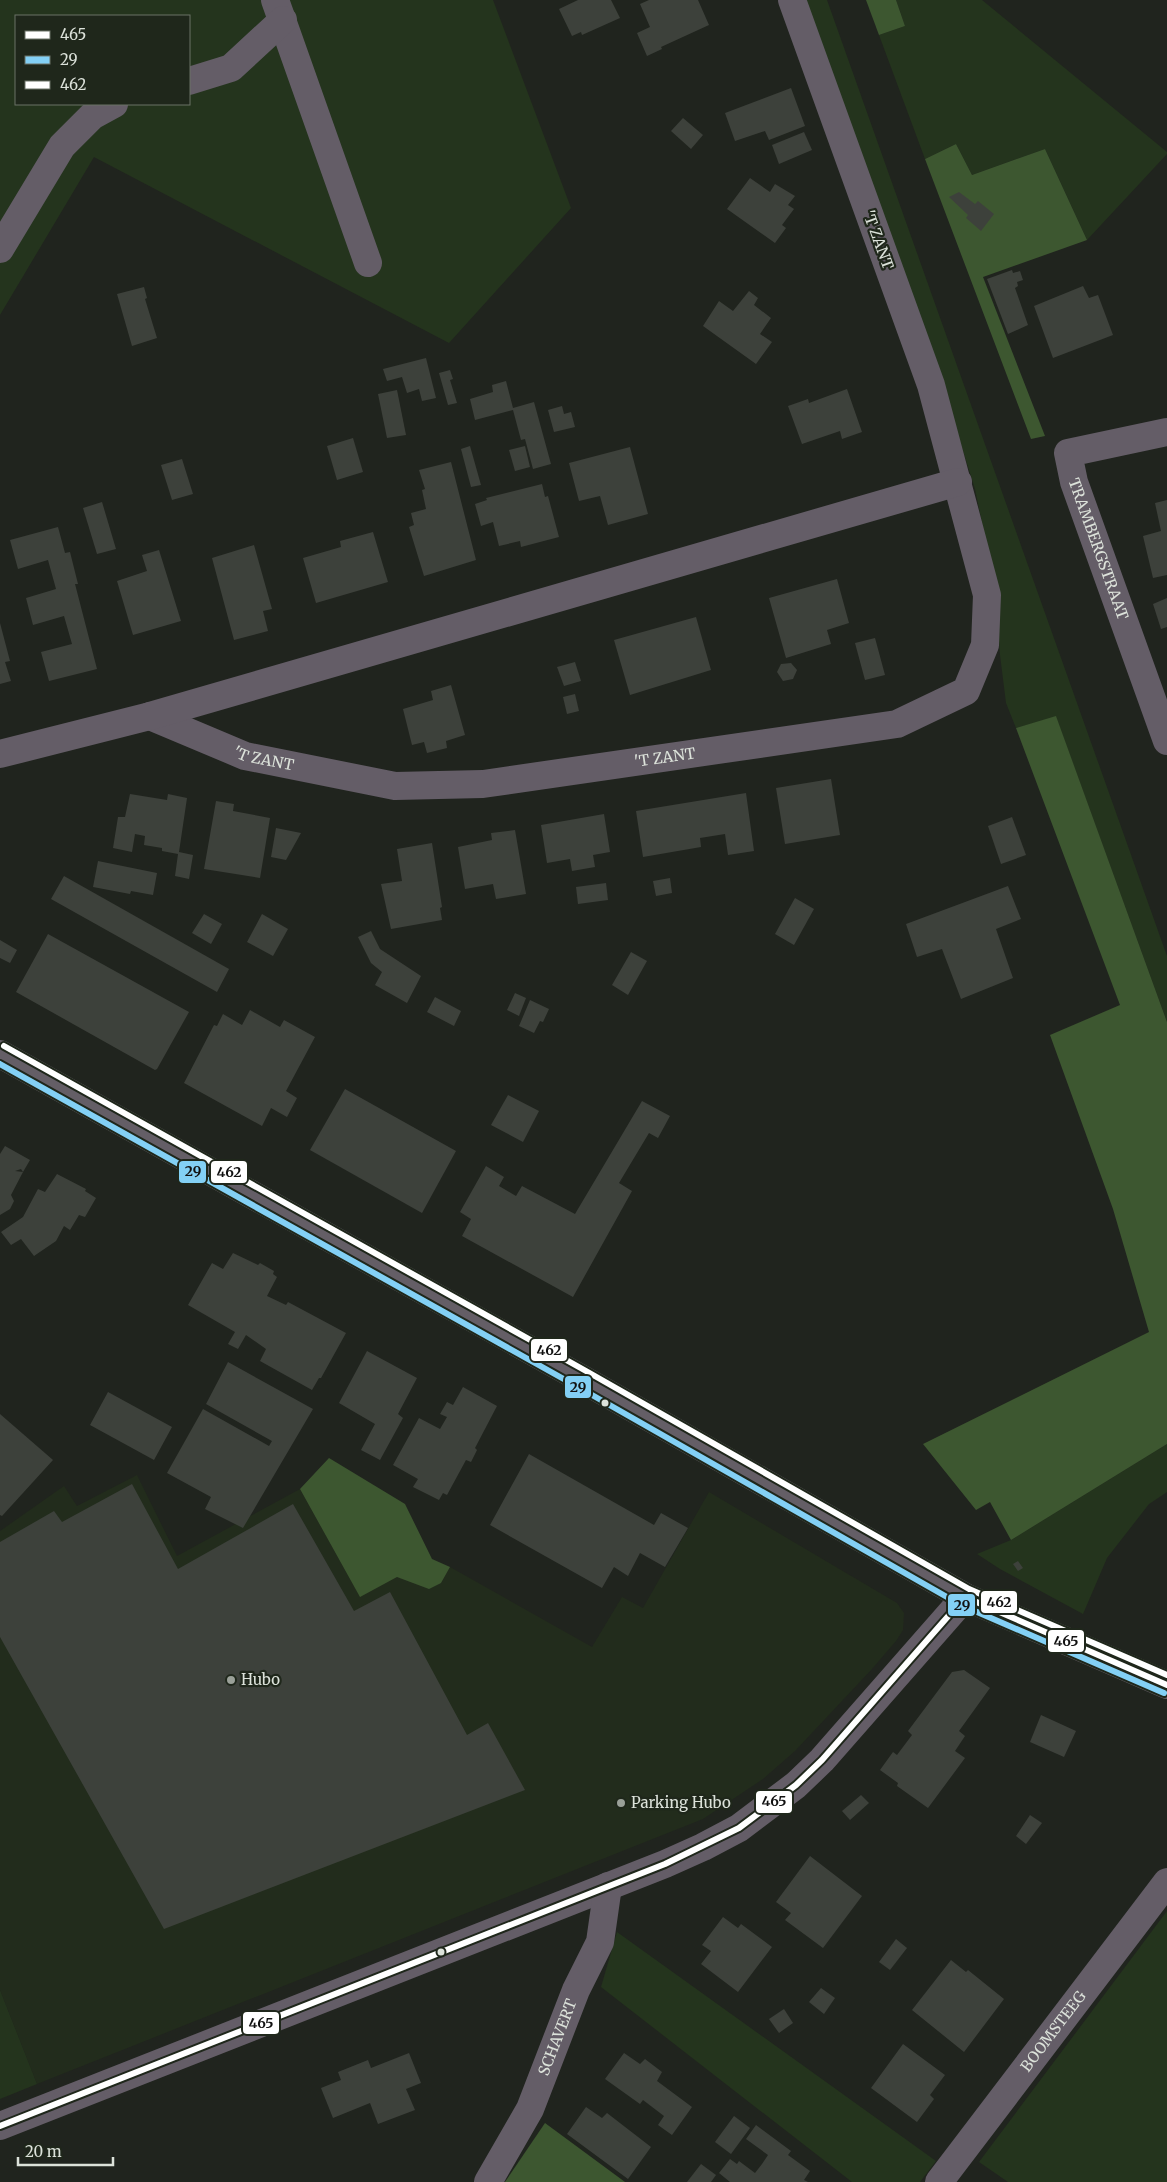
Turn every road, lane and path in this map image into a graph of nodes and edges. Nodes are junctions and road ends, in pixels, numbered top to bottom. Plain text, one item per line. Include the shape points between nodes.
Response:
1 (792, 0) edge
2 (279, 10) edge
3 (190, 80) edge
4 (112, 105) edge
5 (0, 249) edge
6 (368, 263) dead end
7 (1167, 432) edge
8 (958, 482) junction
9 (150, 716) junction
10 (1167, 741) edge
11 (0, 754) edge
12 (0, 1054) edge
13 (965, 1597) junction
14 (1167, 1685) edge
15 (1167, 1882) edge
16 (608, 1886) junction
17 (0, 2126) edge
18 (488, 2182) edge
19 (939, 2182) edge

1 - 8 street, 'T ZANT via 931,385
2 - 3 street via 231,68
2 - 6 street
4 - 5 street via 92,116 62,146
7 - 10 street, TRAMBERGSTRAAT via 1068,453 1074,482
8 - 9 street
8 - 9 street, 'T ZANT via 988,595 985,645 966,691 897,724 483,784 395,786 245,756
9 - 11 street
12 - 13 main road
13 - 14 main road
13 - 16 street via 822,1760 796,1785 718,1840
15 - 19 street, BOOMSTEEG
16 - 17 street
16 - 18 street, SCHAVERT via 600,1942 576,1990 530,2109

